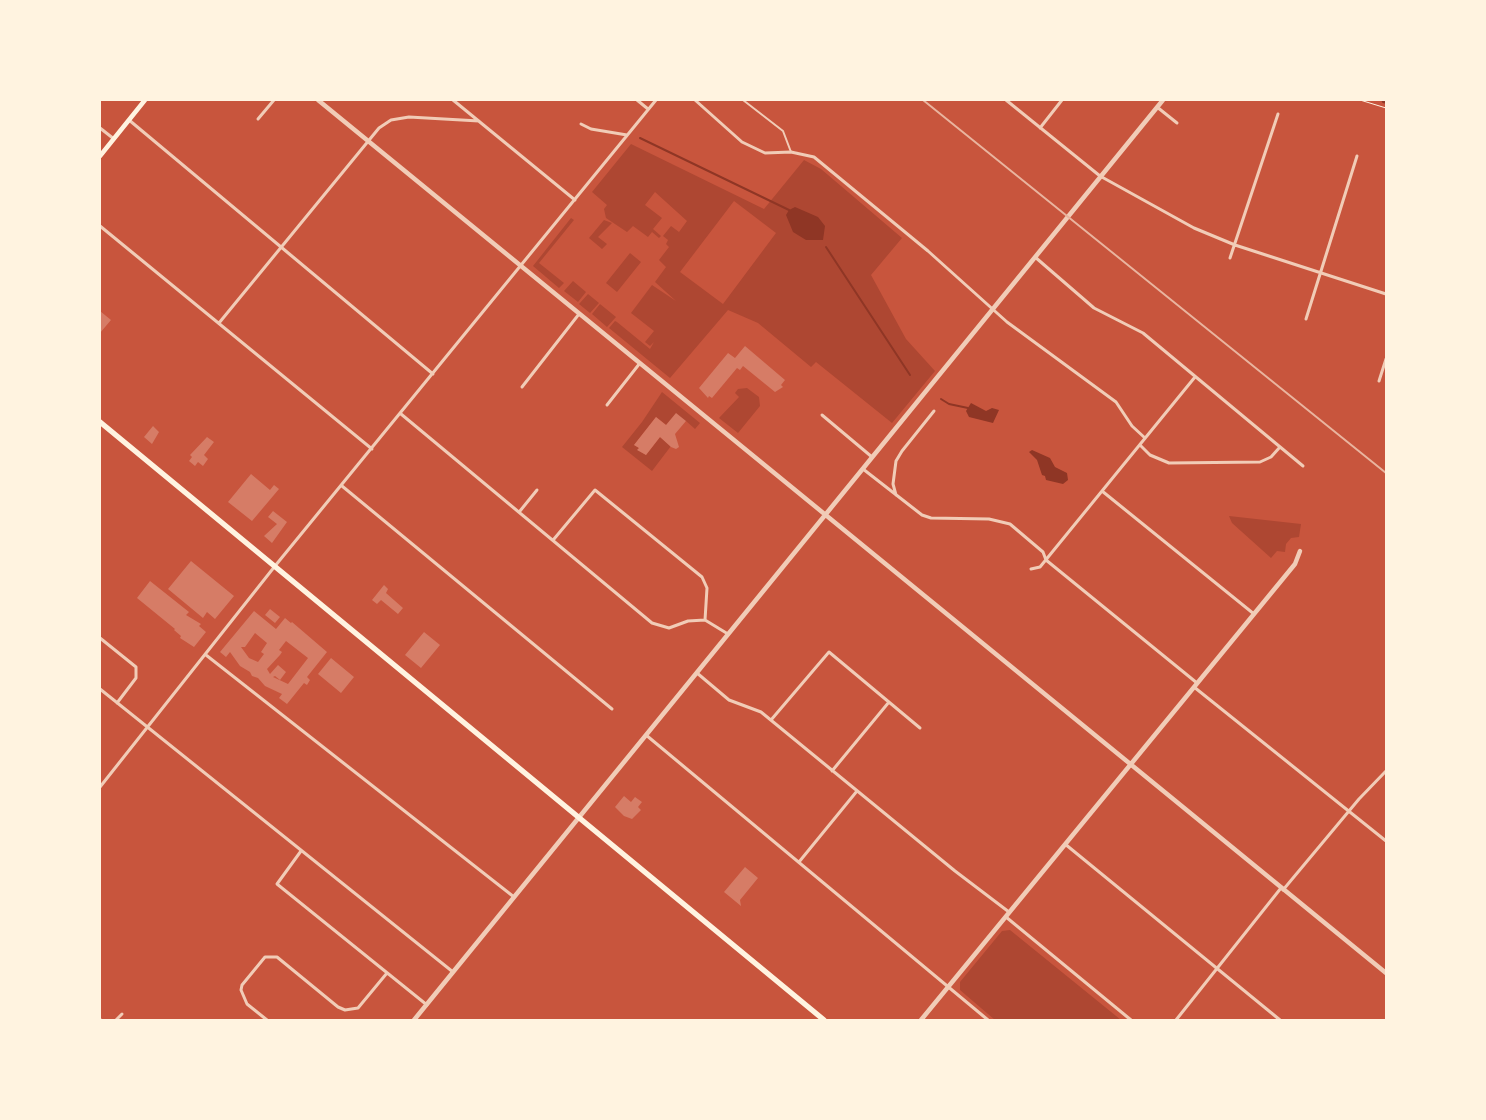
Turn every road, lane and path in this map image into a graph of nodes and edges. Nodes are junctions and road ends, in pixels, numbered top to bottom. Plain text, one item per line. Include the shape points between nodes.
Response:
1 (144, 100) edge
2 (274, 100) edge
3 (318, 100) edge
4 (453, 100) edge
5 (461, 100) edge
6 (637, 100) edge
7 (656, 100) edge
8 (695, 100) edge
9 (743, 100) edge
10 (1006, 100) edge
11 (1062, 100) edge
12 (1163, 100) edge
13 (1360, 100) edge
14 (458, 104) junction
15 (1157, 107) junction
16 (1386, 108) edge
17 (648, 109) junction
18 (1278, 114) dead end
19 (258, 119) dead end
20 (129, 120) junction
21 (479, 121) junction
22 (1177, 123) dead end
23 (581, 124) dead end
24 (100, 128) edge
25 (1040, 128) junction
26 (627, 135) junction
27 (114, 138) junction
28 (368, 140) junction
29 (790, 152) junction
30 (100, 156) edge
31 (1357, 156) dead end
32 (1100, 176) junction
33 (574, 200) junction
34 (100, 226) edge
35 (1234, 246) junction
36 (281, 248) junction
37 (1035, 257) junction
38 (1230, 258) dead end
39 (521, 266) junction
40 (1321, 272) junction
41 (1386, 294) edge
42 (993, 308) junction
43 (579, 314) junction
44 (1306, 319) dead end
45 (219, 324) junction
46 (1386, 359) edge
47 (640, 363) junction
48 (433, 374) junction
49 (1195, 377) junction
50 (1379, 381) dead end
51 (522, 387) dead end
52 (607, 405) dead end
53 (934, 411) dead end
54 (401, 414) junction
55 (822, 415) dead end
56 (100, 422) edge
57 (1145, 438) junction
58 (1140, 445) junction
59 (1280, 447) junction
60 (372, 449) junction
61 (872, 456) junction
62 (1303, 466) dead end
63 (863, 469) junction
64 (342, 486) junction
65 (537, 490) dead end
66 (1102, 491) junction
67 (896, 495) junction
68 (520, 511) junction
69 (825, 514) junction
70 (554, 539) junction
71 (1300, 551) dead end
72 (1046, 560) junction
73 (275, 566) junction
74 (1030, 569) dead end
75 (1254, 614) junction
76 (705, 620) junction
77 (728, 634) junction
78 (100, 638) edge
79 (206, 655) junction
80 (697, 673) junction
81 (1196, 685) junction
82 (100, 689) edge
83 (117, 702) junction
84 (889, 702) junction
85 (612, 709) dead end
86 (771, 720) junction
87 (148, 727) junction
88 (920, 728) dead end
89 (646, 735) junction
90 (1130, 765) junction
91 (832, 770) junction
92 (1386, 772) edge
93 (100, 787) edge
94 (857, 791) junction
95 (1349, 811) junction
96 (579, 818) junction
97 (1386, 841) edge
98 (1065, 844) junction
99 (301, 851) junction
100 (798, 862) junction
101 (1282, 889) junction
102 (514, 898) junction
103 (1009, 912) junction
104 (1005, 917) junction
105 (1217, 968) junction
106 (453, 972) junction
107 (387, 973) junction
108 (1386, 973) edge
109 (949, 985) junction
110 (427, 1005) junction
111 (122, 1014) dead end
112 (116, 1020) edge
113 (267, 1020) edge
114 (414, 1020) edge
115 (824, 1020) edge
116 (921, 1020) edge
117 (988, 1020) edge
118 (1131, 1020) edge
119 (1176, 1020) edge
120 (1280, 1020) edge

1 - 20 main road
2 - 19 street
3 - 28 street
4 - 14 street
5 - 14 street
6 - 17 street
7 - 17 street
8 - 29 street via 742,142 765,153
9 - 29 lane via 783,131
10 - 25 street
11 - 25 street
12 - 15 street
13 - 16 path
14 - 21 street
15 - 22 street
15 - 32 street
17 - 26 street
18 - 35 street
20 - 27 main road
20 - 36 street
21 - 28 street via 397,118 378,128
21 - 33 street
23 - 26 street via 591,129
24 - 27 street
25 - 32 street
26 - 33 street
27 - 30 main road
28 - 36 street
28 - 39 street
29 - 42 street via 814,157
31 - 40 street
32 - 35 street via 1194,228
32 - 37 street
33 - 39 street
34 - 45 street
35 - 38 street
35 - 40 street
36 - 45 street
36 - 48 street
37 - 42 street
37 - 49 street via 1094,308 1143,333
39 - 43 street
39 - 48 street
40 - 41 street
40 - 44 street
42 - 57 street via 1007,322 1116,402 1132,426
42 - 61 street
43 - 47 street
43 - 51 street
45 - 60 street
46 - 50 street
47 - 52 street
47 - 69 street
48 - 54 street
49 - 57 street
49 - 59 street
53 - 67 street via 896,461 893,484
54 - 60 street
54 - 68 street
55 - 61 street
56 - 73 highway
57 - 58 street
58 - 59 street via 1150,455 1169,463 1260,462 1268,460
58 - 66 street
59 - 62 street
60 - 64 street
61 - 63 street
63 - 67 street
63 - 69 street
64 - 73 street
64 - 85 street
65 - 68 street
66 - 72 street
66 - 75 street
67 - 72 street via 931,518 990,519 1010,524 1043,552
68 - 70 street
69 - 77 street
69 - 90 street
70 - 76 street via 652,623 669,628 688,621
70 - 76 street via 594,490 702,577 707,588
71 - 75 street via 1295,564
72 - 74 street
72 - 81 street
73 - 79 street
73 - 96 highway
75 - 81 street
76 - 77 street
77 - 80 street
78 - 83 street via 136,667 136,678
79 - 87 street
79 - 102 street
80 - 86 street via 729,700 761,712
80 - 89 street
81 - 90 street
81 - 95 street
82 - 83 street
83 - 87 street
84 - 86 street via 829,652
84 - 88 street
84 - 91 street
86 - 91 street
87 - 93 street
87 - 99 street
89 - 96 street
89 - 100 street
90 - 98 street
90 - 101 street
91 - 94 street
92 - 95 street
94 - 100 street
94 - 103 street
95 - 97 street
95 - 101 street
96 - 102 street
96 - 115 highway
98 - 103 street
98 - 105 street
99 - 106 street
99 - 107 street via 277,884
100 - 109 street
101 - 105 street
101 - 108 street
102 - 106 street
103 - 104 street
104 - 109 street
104 - 118 street
105 - 119 street
105 - 120 street
106 - 110 street
107 - 110 street
107 - 113 street via 358,1008 345,1010 277,957 265,957 241,990 244,1001
109 - 116 street
109 - 117 street
110 - 114 street
111 - 112 street

